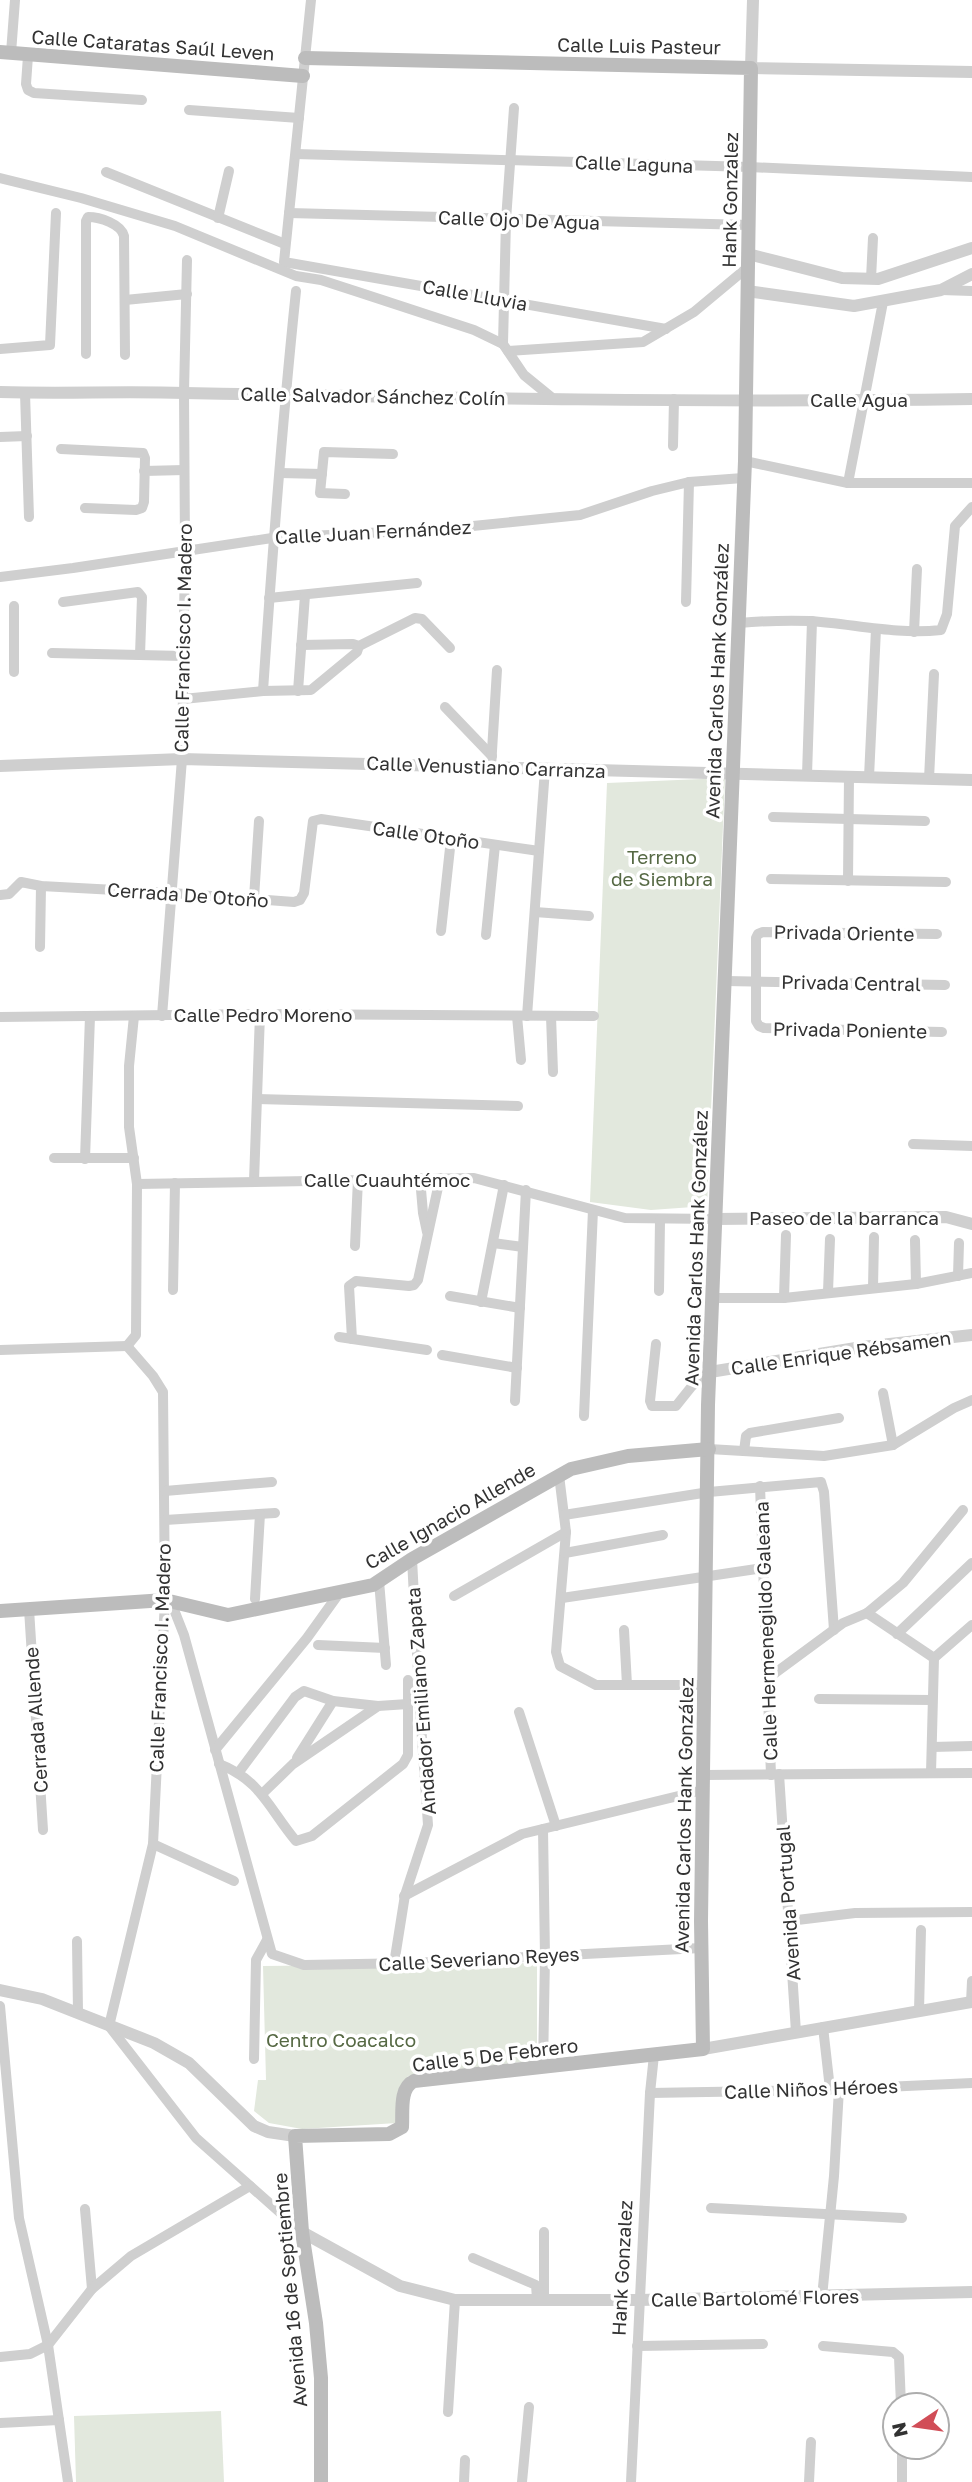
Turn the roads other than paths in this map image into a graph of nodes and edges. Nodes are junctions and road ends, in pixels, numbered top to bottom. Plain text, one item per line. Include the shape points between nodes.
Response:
1 (15, 0) edge
2 (311, 0) edge
3 (753, 0) edge
4 (5, 53) edge
5 (28, 55) junction
6 (305, 58) junction
7 (751, 68) junction
8 (972, 72) edge
9 (303, 76) junction
10 (142, 100) dead end
11 (514, 108) dead end
12 (189, 110) dead end
13 (299, 118) junction
14 (296, 154) junction
15 (511, 161) junction
16 (750, 167) junction
17 (106, 172) dead end
18 (229, 172) dead end
19 (972, 177) edge
20 (0, 178) edge
21 (56, 213) dead end
22 (289, 213) junction
23 (218, 218) junction
24 (506, 220) junction
25 (748, 225) junction
26 (873, 238) dead end
27 (285, 244) junction
28 (972, 248) edge
29 (187, 260) dead end
30 (748, 261) junction
31 (972, 274) edge
32 (871, 279) junction
33 (941, 289) junction
34 (296, 291) dead end
35 (972, 291) edge
36 (747, 292) junction
37 (187, 294) junction
38 (125, 300) junction
39 (504, 300) junction
40 (883, 302) junction
41 (666, 328) junction
42 (505, 348) junction
43 (0, 349) edge
44 (86, 354) dead end
45 (125, 355) dead end
46 (0, 392) edge
47 (25, 393) junction
48 (184, 393) junction
49 (285, 396) junction
50 (551, 397) junction
51 (674, 399) junction
52 (972, 399) edge
53 (746, 400) junction
54 (863, 400) junction
55 (27, 436) junction
56 (0, 437) edge
57 (673, 446) dead end
58 (61, 449) dead end
59 (393, 454) dead end
60 (745, 461) junction
61 (184, 470) junction
62 (144, 471) junction
63 (280, 473) junction
64 (322, 474) junction
65 (743, 478) junction
66 (689, 482) junction
67 (848, 483) junction
68 (972, 483) edge
69 (345, 494) dead end
70 (972, 507) edge
71 (85, 508) dead end
72 (29, 517) dead end
73 (272, 538) junction
74 (185, 550) junction
75 (918, 569) dead end
76 (0, 577) edge
77 (417, 583) dead end
78 (305, 595) junction
79 (269, 598) junction
80 (64, 601) dead end
81 (686, 602) dead end
82 (15, 606) dead end
83 (812, 621) junction
84 (739, 623) junction
85 (876, 629) junction
86 (914, 632) junction
87 (14, 641) junction
88 (0, 642) edge
89 (301, 645) junction
90 (359, 646) junction
91 (450, 648) dead end
92 (52, 653) dead end
93 (140, 655) junction
94 (183, 656) junction
95 (497, 670) dead end
96 (14, 673) dead end
97 (934, 674) dead end
98 (262, 691) junction
99 (298, 691) junction
100 (183, 699) junction
101 (445, 707) dead end
102 (181, 759) junction
103 (491, 761) junction
104 (0, 766) edge
105 (545, 769) junction
106 (734, 774) junction
107 (807, 775) junction
108 (849, 776) junction
109 (869, 777) junction
110 (929, 779) junction
111 (972, 780) edge
112 (773, 817) dead end
113 (849, 819) junction
114 (259, 821) dead end
115 (313, 821) joint
116 (925, 821) dead end
117 (451, 839) junction
118 (495, 845) junction
119 (539, 851) junction
120 (771, 879) dead end
121 (848, 881) junction
122 (946, 882) dead end
123 (41, 887) junction
124 (171, 892) junction
125 (0, 895) edge
126 (254, 898) junction
127 (535, 912) junction
128 (589, 916) dead end
129 (441, 931) dead end
130 (937, 934) dead end
131 (486, 935) dead end
132 (40, 947) dead end
133 (726, 981) junction
134 (757, 982) junction
135 (944, 985) dead end
136 (260, 1014) junction
137 (90, 1016) junction
138 (134, 1016) junction
139 (162, 1016) junction
140 (522, 1016) junction
141 (551, 1016) junction
142 (593, 1016) dead end
143 (0, 1017) edge
144 (759, 1026) joint
145 (942, 1032) dead end
146 (520, 1060) dead end
147 (553, 1072) dead end
148 (257, 1099) junction
149 (518, 1106) dead end
150 (913, 1144) dead end
151 (972, 1146) edge
152 (54, 1158) dead end
153 (134, 1158) junction
154 (85, 1159) junction
155 (420, 1178) junction
156 (440, 1178) junction
157 (358, 1179) junction
158 (254, 1181) junction
159 (175, 1183) junction
160 (138, 1184) junction
161 (504, 1185) junction
162 (526, 1191) junction
163 (593, 1210) junction
164 (716, 1219) junction
165 (660, 1220) junction
166 (972, 1224) edge
167 (428, 1234) junction
168 (786, 1236) dead end
169 (874, 1237) dead end
170 (830, 1239) dead end
171 (915, 1240) dead end
172 (493, 1242) junction
173 (959, 1243) dead end
174 (355, 1246) dead end
175 (523, 1247) junction
176 (972, 1273) edge
177 (958, 1276) junction
178 (916, 1284) junction
179 (873, 1288) junction
180 (173, 1290) dead end
181 (659, 1291) dead end
182 (828, 1292) junction
183 (450, 1296) dead end
184 (713, 1298) junction
185 (784, 1298) junction
186 (481, 1302) junction
187 (520, 1308) junction
188 (972, 1335) edge
189 (339, 1338) dead end
190 (352, 1339) junction
191 (656, 1344) dead end
192 (127, 1346) junction
193 (0, 1350) edge
194 (426, 1350) dead end
195 (442, 1355) dead end
196 (517, 1368) junction
197 (710, 1372) junction
198 (883, 1394) dead end
199 (972, 1400) edge
200 (515, 1401) dead end
201 (584, 1416) dead end
202 (839, 1418) dead end
203 (893, 1445) junction
204 (709, 1449) junction
205 (744, 1451) junction
206 (559, 1475) junction
207 (272, 1482) dead end
208 (760, 1486) junction
209 (165, 1491) junction
210 (709, 1493) junction
211 (963, 1510) dead end
212 (275, 1513) dead end
213 (260, 1514) junction
214 (564, 1515) junction
215 (165, 1520) junction
216 (566, 1532) junction
217 (663, 1535) dead end
218 (565, 1553) junction
219 (412, 1559) junction
220 (972, 1563) edge
221 (763, 1568) junction
222 (707, 1575) junction
223 (379, 1581) junction
224 (340, 1592) junction
225 (454, 1596) dead end
226 (562, 1598) junction
227 (255, 1599) dead end
228 (168, 1601) junction
229 (29, 1609) junction
230 (0, 1611) edge
231 (867, 1612) junction
232 (972, 1625) edge
233 (624, 1630) dead end
234 (834, 1630) junction
235 (897, 1634) junction
236 (318, 1645) dead end
237 (386, 1648) junction
238 (934, 1658) junction
239 (386, 1665) dead end
240 (767, 1679) junction
241 (408, 1680) dead end
242 (627, 1685) junction
243 (705, 1685) junction
244 (819, 1699) dead end
245 (932, 1700) junction
246 (333, 1701) junction
247 (408, 1704) junction
248 (378, 1706) junction
249 (519, 1713) dead end
250 (972, 1746) edge
251 (932, 1747) junction
252 (215, 1750) junction
253 (219, 1764) junction
254 (293, 1764) junction
255 (239, 1772) junction
256 (931, 1773) junction
257 (972, 1773) edge
258 (775, 1774) junction
259 (703, 1775) junction
260 (703, 1790) junction
261 (262, 1794) junction
262 (556, 1826) junction
263 (543, 1829) junction
264 (43, 1830) dead end
265 (153, 1844) junction
266 (234, 1881) dead end
267 (404, 1896) junction
268 (972, 1912) edge
269 (789, 1921) junction
270 (921, 1930) dead end
271 (267, 1940) junction
272 (77, 1941) dead end
273 (701, 1948) junction
274 (545, 1957) junction
275 (394, 1964) junction
276 (972, 1981) edge
277 (0, 1990) edge
278 (971, 2002) edge
279 (0, 2006) edge
280 (919, 2011) junction
281 (78, 2013) junction
282 (109, 2026) junction
283 (823, 2027) junction
284 (796, 2032) junction
285 (703, 2049) junction
286 (654, 2055) junction
287 (254, 2059) dead end
288 (543, 2067) junction
289 (972, 2083) edge
290 (834, 2089) junction
291 (650, 2093) junction
292 (295, 2136) junction
293 (250, 2186) junction
294 (711, 2208) dead end
295 (85, 2209) dead end
296 (830, 2216) junction
297 (902, 2218) dead end
298 (302, 2232) junction
299 (544, 2232) dead end
300 (473, 2258) dead end
301 (92, 2289) junction
302 (972, 2292) edge
303 (822, 2297) junction
304 (540, 2299) junction
305 (455, 2300) junction
306 (639, 2300) junction
307 (763, 2344) dead end
308 (48, 2345) junction
309 (637, 2346) junction
310 (823, 2346) dead end
311 (0, 2357) edge
312 (901, 2391) edge
313 (529, 2407) dead end
314 (448, 2412) dead end
315 (59, 2420) junction
316 (0, 2423) edge
317 (811, 2442) dead end
318 (465, 2460) dead end
319 (902, 2461) edge
320 (68, 2482) edge
321 (321, 2482) edge
322 (464, 2482) edge
323 (522, 2482) edge
324 (631, 2482) edge
325 (809, 2482) edge
326 (902, 2482) edge

1 - 4 street
2 - 6 street
3 - 7 street, Hank Gonzalez
4 - 5 main road, Calle Cataratas Saúl Leven
5 - 9 main road, Calle Cataratas Saúl Leven
5 - 10 street via 26,84 34,93
6 - 7 main road, Calle Luis Pasteur
6 - 9 street
7 - 8 street, Calle Luis Pasteur
7 - 16 main road, Hank Gonzalez
9 - 13 street
11 - 15 street
12 - 13 street
13 - 14 street
14 - 15 street, Calle Laguna
14 - 22 street
15 - 16 street, Calle Laguna
15 - 24 street
16 - 19 street, Calle Laguna
16 - 25 main road, Hank Gonzalez
17 - 23 street
18 - 23 street
20 - 42 street via 176,226 296,276 474,330
21 - 43 street via 50,345
22 - 24 street, Calle Ojo De Agua
22 - 27 street
23 - 27 street
24 - 25 street, Calle Ojo De Agua
24 - 39 street
25 - 30 main road, Hank Gonzalez
26 - 32 street
27 - 39 street, Calle Lluvia via 284,261
28 - 32 street
29 - 37 street, Calle Francisco I. Madero
30 - 32 street
30 - 36 main road, Hank Gonzalez
30 - 41 street via 694,312
31 - 33 street
33 - 35 street
33 - 40 street
34 - 49 street
36 - 40 street via 854,306
36 - 53 main road, Hank Gonzalez
37 - 38 street
37 - 48 street, Calle Francisco I. Madero
38 - 44 street via 123,230 88,217
38 - 45 street
39 - 41 street, Calle Lluvia
39 - 42 street
40 - 54 street
41 - 42 street via 643,342
42 - 50 street via 524,375
46 - 47 street, Calle Salvador Sánchez Colín
47 - 48 street, Calle Salvador Sánchez Colín
47 - 55 street
48 - 49 street, Calle Salvador Sánchez Colín
48 - 61 street, Calle Francisco I. Madero
49 - 50 street, Calle Salvador Sánchez Colín
49 - 63 street
50 - 51 street, Calle Salvador Sánchez Colín
51 - 53 street, Calle Salvador Sánchez Colín
51 - 57 street
52 - 54 street, Calle Agua
53 - 54 street, Calle Agua
53 - 60 main road, Avenida Carlos Hank González
54 - 67 street
55 - 56 street
55 - 72 street
58 - 62 street via 143,453
59 - 64 street via 324,452
60 - 65 main road, Avenida Carlos Hank González
60 - 67 street
61 - 62 street
61 - 74 street, Calle Francisco I. Madero
62 - 71 street via 142,508
63 - 64 street
63 - 73 street
64 - 69 street via 320,493
65 - 66 street, Calle Juan Fernández
65 - 84 main road, Avenida Carlos Hank González
66 - 73 street, Calle Juan Fernández via 580,515 443,530
66 - 81 street
67 - 68 street
70 - 86 street via 955,526 942,630
73 - 74 street, Calle Juan Fernández
73 - 79 street
74 - 76 street, Calle Juan Fernández
74 - 94 street, Calle Francisco I. Madero
75 - 86 street
77 - 78 street
78 - 79 street
78 - 89 street
79 - 98 street
80 - 93 street via 138,592 142,597
82 - 87 street
83 - 84 street
83 - 85 street
83 - 107 street
84 - 106 main road, Avenida Carlos Hank González
85 - 86 street
85 - 109 street
87 - 88 street
87 - 96 street
89 - 90 street
89 - 99 street
90 - 91 street via 415,618 422,619
90 - 99 street via 311,691
92 - 93 street
93 - 94 street
94 - 100 street, Calle Francisco I. Madero
95 - 103 street
97 - 110 street
98 - 99 street
98 - 100 street
100 - 102 street, Calle Francisco I. Madero
101 - 103 street
102 - 103 street, Calle Venustiano Carranza
102 - 104 street, Calle Venustiano Carranza
102 - 124 street, Calle Francisco I. Madero
103 - 105 street, Calle Venustiano Carranza
105 - 106 street, Calle Venustiano Carranza
105 - 119 street
106 - 107 street, Calle Venustiano Carranza
106 - 133 main road, Avenida Carlos Hank González
107 - 108 street, Calle Venustiano Carranza
108 - 109 street, Calle Venustiano Carranza
108 - 113 street
109 - 110 street, Calle Venustiano Carranza
110 - 111 street, Calle Venustiano Carranza
112 - 113 street
113 - 116 street
113 - 121 street
114 - 126 street
115 - 117 street, Calle Otoño
115 - 126 street, Cerrada De Otoño via 300,900
117 - 118 street, Calle Otoño
117 - 129 street
118 - 119 street, Calle Otoño
118 - 131 street
119 - 127 street
120 - 121 street
121 - 122 street
123 - 124 street, Cerrada De Otoño
123 - 125 street, Cerrada De Otoño via 21,882 9,894
123 - 132 street
124 - 126 street, Cerrada De Otoño
124 - 139 street, Calle Francisco I. Madero
127 - 128 street
127 - 140 street
130 - 134 street, Privada Oriente via 763,932 756,938
133 - 134 street, Privada Central
133 - 164 main road, Avenida Carlos Hank González
134 - 135 street, Privada Central
134 - 144 street, Privada Central
136 - 139 street, Calle Pedro Moreno
136 - 140 street, Calle Pedro Moreno
136 - 148 street
137 - 138 street, Calle Pedro Moreno
137 - 143 street, Calle Pedro Moreno
137 - 154 street
138 - 139 street, Calle Pedro Moreno
138 - 153 street via 129,1066
140 - 141 street, Calle Pedro Moreno
140 - 146 street
141 - 142 street, Calle Pedro Moreno
141 - 147 street
144 - 145 street, Privada Poniente
148 - 149 street
148 - 158 street
150 - 151 street
152 - 154 street
153 - 154 street
153 - 160 street
155 - 156 street, Calle Cuauhtémoc
155 - 157 street, Calle Cuauhtémoc
155 - 167 street
156 - 161 street, Calle Cuauhtémoc via 474,1178
156 - 167 street
157 - 158 street, Calle Cuauhtémoc
157 - 174 street
158 - 159 street, Calle Cuauhtémoc
159 - 160 street, Calle Cuauhtémoc
159 - 180 street
160 - 192 street via 136,1335
161 - 162 street, Calle Cuauhtémoc
161 - 172 street
162 - 163 street, Calle Cuauhtémoc
162 - 175 street
163 - 165 street, Calle Cuauhtémoc
163 - 201 street
164 - 165 street, Calle Cuauhtémoc
164 - 166 street, Paseo de la barranca via 946,1216
164 - 184 main road, Avenida Carlos Hank González
165 - 181 street
167 - 190 street via 414,1285 351,1282
168 - 185 street
169 - 179 street
170 - 182 street
171 - 178 street
172 - 175 street
172 - 186 street
173 - 177 street
175 - 187 street
176 - 177 street
177 - 178 street
178 - 179 street
179 - 182 street
182 - 185 street
183 - 186 street
184 - 185 street
184 - 197 main road, Avenida Carlos Hank González
186 - 187 street
187 - 196 street
188 - 197 street, Calle Enrique Rébsamen
189 - 190 street
190 - 194 street
191 - 197 street via 652,1406 676,1406
192 - 193 street
192 - 209 street, Calle Francisco I. Madero via 163,1392
195 - 196 street
196 - 200 street
197 - 204 main road, Avenida Carlos Hank González
198 - 203 street
199 - 203 street
202 - 205 street via 750,1433
203 - 205 street via 824,1456
204 - 205 street
204 - 206 main road, Calle Ignacio Allende via 628,1456
204 - 210 main road, Avenida Carlos Hank González
206 - 214 street
206 - 219 main road, Calle Ignacio Allende
207 - 209 street
208 - 210 street
208 - 221 street, Calle Hermenegildo Galeana
208 - 234 street via 821,1482
209 - 215 street, Calle Francisco I. Madero
210 - 214 street
210 - 222 main road, Avenida Carlos Hank González
211 - 231 street via 903,1583
212 - 213 street
213 - 215 street
213 - 227 street
214 - 216 street
215 - 228 street, Calle Francisco I. Madero
216 - 218 street
216 - 225 street
217 - 218 street
218 - 226 street
219 - 223 main road, Calle Ignacio Allende
219 - 267 street, Andador Emiliano Zapata via 428,1825
220 - 235 street
221 - 222 street
221 - 240 street, Calle Hermenegildo Galeana
222 - 226 street
222 - 243 main road, Avenida Carlos Hank González
223 - 224 main road, Calle Ignacio Allende
223 - 237 street
224 - 228 main road, Calle Ignacio Allende via 228,1615
224 - 252 street
226 - 242 street via 556,1652 560,1666 596,1685
228 - 229 main road, Calle Ignacio Allende
228 - 252 street via 184,1635
228 - 265 street, Calle Francisco I. Madero
229 - 230 main road, Calle Ignacio Allende
229 - 264 street, Cerrada Allende
231 - 234 street
231 - 235 street
232 - 238 street
233 - 242 street
234 - 240 street
235 - 238 street
236 - 237 street
237 - 239 street
238 - 245 street
240 - 258 street, Calle Hermenegildo Galeana
241 - 247 street
242 - 243 street
243 - 259 main road, Avenida Carlos Hank González
244 - 245 street
245 - 251 street
246 - 248 street
246 - 254 street
246 - 255 street via 304,1692 295,1697
247 - 248 street
247 - 261 street via 408,1755 403,1764 312,1836 296,1841
248 - 254 street
249 - 262 street
250 - 251 street
251 - 256 street
252 - 253 street
253 - 255 street
253 - 271 street
254 - 261 street
255 - 261 street
256 - 257 street
256 - 258 street
258 - 259 street
258 - 269 street, Avenida Portugal
259 - 260 main road, Avenida Carlos Hank González
260 - 262 street
260 - 273 main road, Avenida Carlos Hank González
262 - 263 street
263 - 267 street via 522,1834
263 - 274 street
265 - 266 street
265 - 282 street, Calle Francisco I. Madero
267 - 275 street, Andador Emiliano Zapata
268 - 269 street via 855,1913
269 - 284 street, Avenida Portugal
270 - 280 street
271 - 275 street, Calle Severiano Reyes via 272,1954 304,1965
271 - 287 street via 256,1960
272 - 281 street
273 - 274 street, Calle Severiano Reyes
273 - 285 main road, Avenida Carlos Hank González
274 - 275 street, Calle Severiano Reyes
274 - 288 street
276 - 278 street
277 - 281 street
278 - 280 street
279 - 308 street via 19,2218
280 - 283 street
281 - 282 street
282 - 292 street via 180,2056 254,2126
282 - 293 street via 196,2138
283 - 284 street
283 - 290 street
284 - 285 street
285 - 286 main road
286 - 288 main road, Calle 5 De Febrero
286 - 291 street, Hank Gonzalez
288 - 292 main road, Calle 5 De Febrero via 407,2084 402,2127 389,2134
289 - 290 street, Calle Niños Héroes
290 - 291 street, Calle Niños Héroes
290 - 296 street
291 - 306 street, Hank Gonzalez
292 - 298 main road, Avenida 16 de Septiembre
293 - 298 street
293 - 301 street via 131,2256
294 - 296 street
295 - 301 street
296 - 297 street
296 - 303 street
298 - 305 street, Calle Bartolomé Flores via 400,2286
298 - 321 main road, Avenida 16 de Septiembre via 321,2378
299 - 304 street
300 - 304 street via 536,2285
301 - 308 street
302 - 303 street, Calle Bartolomé Flores
303 - 306 street, Calle Bartolomé Flores
304 - 305 street, Calle Bartolomé Flores
304 - 306 street, Calle Bartolomé Flores
305 - 314 street
306 - 309 street, Hank Gonzalez
307 - 309 street
308 - 311 street via 30,2354
308 - 315 street
309 - 324 street, Hank Gonzalez
310 - 312 street via 892,2352 901,2365
313 - 323 street
315 - 316 street
315 - 320 street
317 - 325 street
318 - 322 street
319 - 326 street

